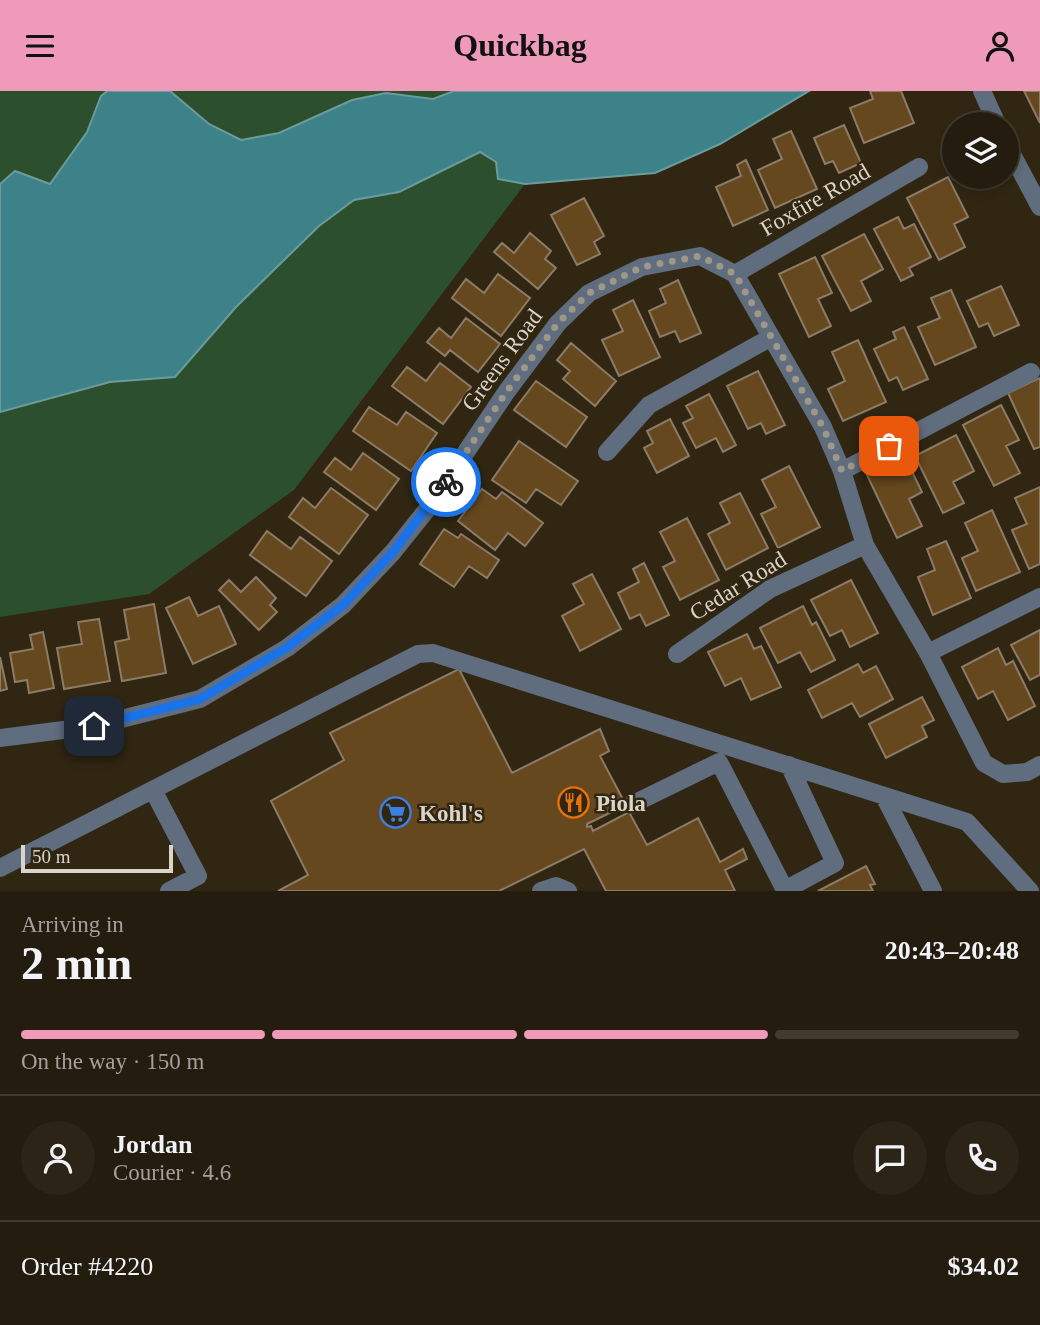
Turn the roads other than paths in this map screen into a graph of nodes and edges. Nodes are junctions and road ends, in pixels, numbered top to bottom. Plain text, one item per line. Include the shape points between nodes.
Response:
1 (982, 91) edge
2 (992, 112) edge
3 (919, 167) dead end
4 (1019, 167) edge
5 (1040, 207) edge
6 (735, 274) junction
7 (770, 338) junction
8 (1031, 372) dead end
9 (607, 452) dead end
10 (842, 471) junction
11 (865, 545) junction
12 (1040, 597) edge
13 (677, 653) dead end
14 (928, 653) junction
15 (0, 738) edge
16 (721, 754) junction
17 (789, 765) junction
18 (1040, 765) edge
19 (153, 790) junction
20 (884, 796) junction
21 (631, 805) dead end
22 (0, 868) edge
23 (169, 891) edge
24 (541, 891) edge
25 (568, 891) edge
26 (933, 891) edge
27 (1030, 891) edge

1 - 2 street
3 - 6 street, Foxfire Road
4 - 5 street
6 - 7 street
6 - 15 street, Greens Road via 700,256 642,267 589,293 558,323 393,552 343,605 286,648 200,699 94,726
7 - 9 street via 649,405
7 - 10 street via 823,427
8 - 10 street
10 - 11 street
11 - 13 street, Cedar Road via 770,589
11 - 14 street
12 - 14 street
14 - 18 street via 984,763 1003,774 1027,772
16 - 17 street
16 - 17 street via 785,890 835,863
16 - 19 street via 433,653 418,654
16 - 21 street
17 - 20 street
19 - 22 street
19 - 23 street via 198,876
20 - 26 street
20 - 27 street via 967,822
24 - 25 street via 556,886

